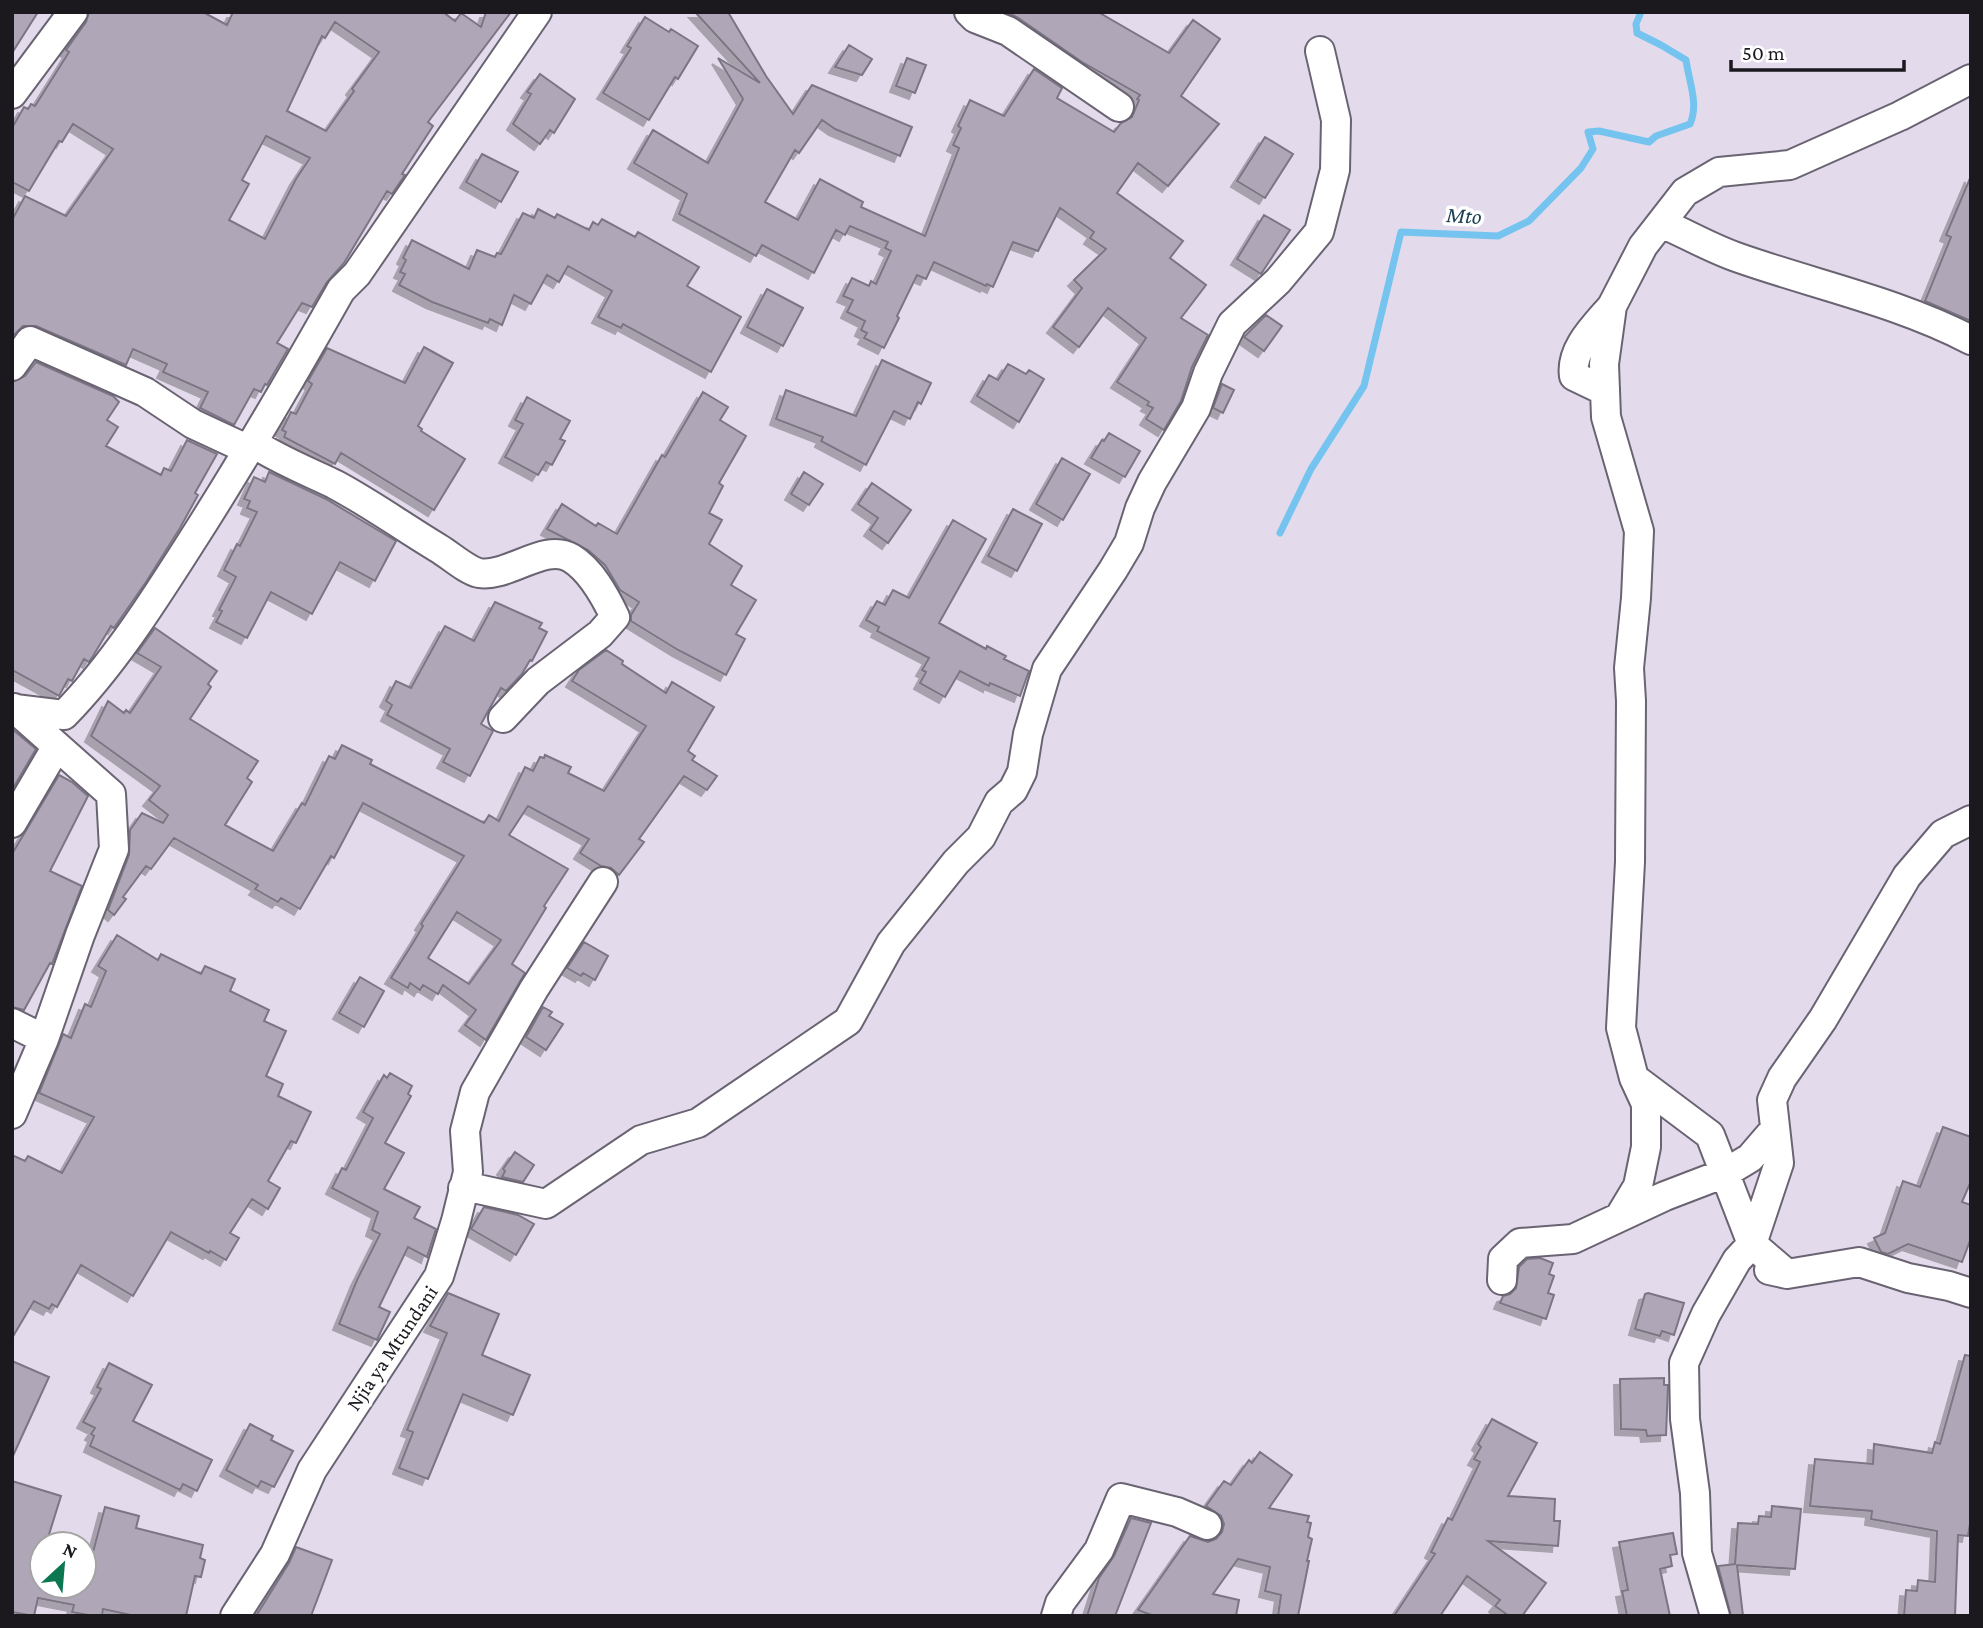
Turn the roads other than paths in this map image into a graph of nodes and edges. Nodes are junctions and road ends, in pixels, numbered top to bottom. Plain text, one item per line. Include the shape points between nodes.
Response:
1 (72, 12) edge
2 (537, 12) edge
3 (969, 12) edge
4 (1320, 51) dead end
5 (1971, 79) edge
6 (12, 94) edge
7 (1119, 107) dead end
8 (1661, 223) junction
9 (1971, 340) edge
10 (12, 366) edge
11 (251, 447) junction
12 (13, 709) edge
13 (503, 718) dead end
14 (57, 746) junction
15 (1971, 820) edge
16 (12, 823) edge
17 (603, 882) dead end
18 (12, 1023) edge
19 (44, 1039) junction
20 (1634, 1078) junction
21 (12, 1114) edge
22 (1776, 1129) junction
23 (1725, 1173) junction
24 (463, 1188) junction
25 (1620, 1216) junction
26 (1745, 1252) junction
27 (1502, 1280) dead end
28 (1971, 1293) edge
29 (1207, 1525) dead end
30 (235, 1616) edge
31 (1056, 1616) edge
32 (1715, 1616) edge

1 - 6 street
2 - 11 street via 357,274 341,290
3 - 7 street via 1008,31
4 - 24 street via 1336,120 1335,170 1319,232 1279,281 1232,324 1196,408 1152,482 1114,570 1047,669 1022,772 1013,790 999,802 981,837 891,943 848,1021 698,1123 641,1140 546,1205
5 - 8 street via 1790,165 1719,172 1685,192
8 - 9 street via 1736,257 1896,308
8 - 20 street via 1572,363 1574,376 1605,388 1606,417 1639,531 1629,668 1630,862 1621,1028
10 - 11 street via 30,341 145,392 193,424
11 - 12 street via 149,608 81,698 64,715
11 - 13 street via 373,505 477,573 561,554 585,569 615,617 600,634 537,681
12 - 14 street
14 - 16 street
14 - 19 street via 111,794 114,849
15 - 22 street via 1943,834 1908,876 1823,1019 1782,1078 1772,1100
17 - 24 street, Njia ya Mtundani via 475,1092 465,1131 468,1172
18 - 19 street
19 - 21 street
20 - 23 street via 1710,1135
20 - 25 street via 1646,1104 1646,1147 1637,1186
22 - 23 street via 1750,1158
22 - 26 street via 1779,1163
23 - 25 street
23 - 26 street
24 - 30 street, Njia ya Mtundani via 439,1276 313,1469 275,1554
25 - 27 street via 1573,1239 1520,1243 1503,1259
26 - 28 street via 1787,1274 1858,1262
26 - 32 street via 1706,1314 1684,1363 1697,1553
29 - 31 street via 1121,1498 1099,1550 1060,1603

